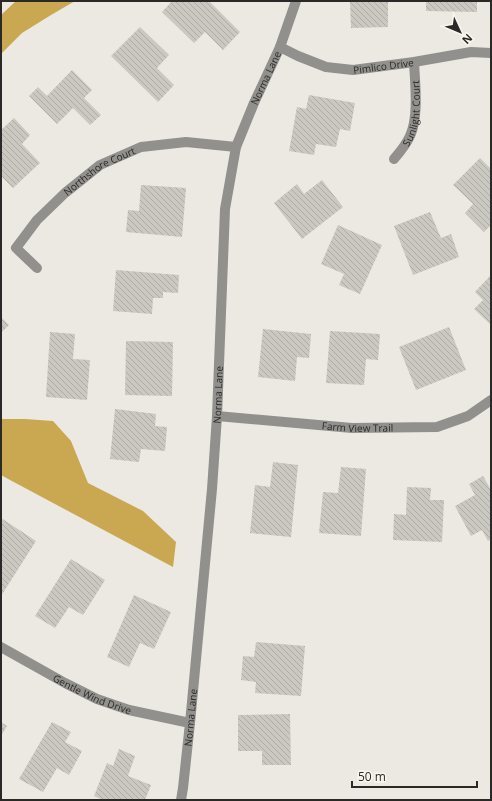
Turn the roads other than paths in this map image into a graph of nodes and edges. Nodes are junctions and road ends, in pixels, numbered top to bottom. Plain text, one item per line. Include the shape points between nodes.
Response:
1 (296, 1) edge
2 (280, 47) junction
3 (491, 53) edge
4 (414, 62) junction
5 (236, 147) junction
6 (394, 159) dead end
7 (37, 268) dead end
8 (491, 400) edge
9 (217, 416) junction
10 (1, 646) edge
11 (190, 723) junction
12 (181, 800) edge

1 - 2 street, Norma Lane
2 - 4 street, Pimlico Drive via 333,68 353,70
2 - 5 street, Norma Lane
3 - 4 street, Pimlico Drive via 471,52
4 - 6 street, Sunlight Court via 415,119 411,135
5 - 7 street, Northshore Court via 186,142 141,147 100,165 37,220 16,248
5 - 9 street, Norma Lane via 225,209
8 - 9 street, Farm View Trail via 468,416 436,427 352,428
9 - 11 street, Norma Lane
10 - 11 street, Gentle Wind Drive via 97,699 129,710
11 - 12 street, Norma Lane

